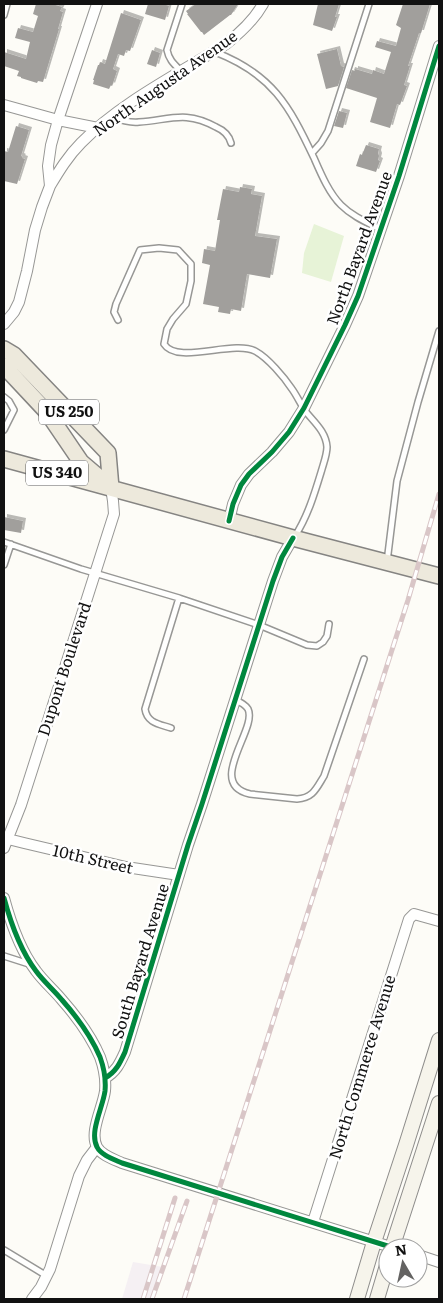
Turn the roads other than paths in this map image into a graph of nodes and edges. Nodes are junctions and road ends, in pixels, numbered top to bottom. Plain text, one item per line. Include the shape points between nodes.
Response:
1 (7, 4) edge
2 (97, 4) edge
3 (182, 4) edge
4 (263, 4) edge
5 (369, 4) edge
6 (4, 15) edge
7 (439, 46) edge
8 (214, 51) junction
9 (182, 71) junction
10 (4, 105) edge
11 (111, 117) junction
12 (58, 120) junction
13 (98, 128) junction
14 (231, 143) dead end
15 (312, 153) junction
16 (50, 186) junction
17 (380, 229) junction
18 (118, 320) dead end
19 (4, 324) edge
20 (439, 331) edge
21 (4, 348) edge
22 (4, 366) edge
23 (4, 397) edge
24 (304, 408) junction
25 (4, 430) edge
26 (4, 459) edge
27 (111, 488) junction
28 (229, 521) junction
29 (293, 538) junction
30 (4, 542) edge
31 (11, 544) junction
32 (387, 562) junction
33 (4, 565) edge
34 (95, 573) junction
35 (439, 576) edge
36 (179, 598) junction
37 (329, 624) dead end
38 (259, 625) junction
39 (364, 659) dead end
40 (235, 700) junction
41 (170, 728) dead end
42 (6, 843) edge
43 (179, 875) junction
44 (4, 898) edge
45 (439, 921) edge
46 (4, 956) edge
47 (32, 965) junction
48 (439, 1040) edge
49 (105, 1078) junction
50 (439, 1102) edge
51 (97, 1147) junction
52 (313, 1222) junction
53 (396, 1238) edge
54 (374, 1242) junction
55 (378, 1243) edge
56 (4, 1250) edge
57 (47, 1276) junction
58 (32, 1299) edge
59 (357, 1299) edge

1 - 6 lane
2 - 12 street
3 - 9 lane via 167,50 171,63
4 - 8 street, North Augusta Avenue via 238,35
5 - 15 lane via 328,131
7 - 17 street, North Bayard Avenue
8 - 9 street, North Augusta Avenue
8 - 15 lane via 245,66 271,86 292,115
9 - 11 street, North Augusta Avenue
10 - 12 street
11 - 13 street, North Augusta Avenue
11 - 14 lane via 131,122 183,116 196,118 221,129
12 - 13 street
12 - 16 street via 48,166
13 - 16 street, North Augusta Avenue via 63,164
15 - 17 lane via 340,204
16 - 19 street, North Augusta Avenue via 34,230 18,302
17 - 24 street, North Bayard Avenue via 358,296
18 - 24 lane via 114,312 116,304 140,250 178,250 191,264 191,281 186,304 167,329 164,344 167,349 197,353 238,347 255,351 280,374
20 - 32 lane via 397,480
21 - 27 main road, US 250 via 108,453
22 - 27 main road, US 250 via 47,412 81,462
23 - 25 lane via 14,410
24 - 28 street, North Bayard Avenue via 289,432 241,485
24 - 29 lane via 325,436 327,451 302,524
26 - 27 main road, US 340
27 - 28 main road, US 250
27 - 34 street, Dupont Boulevard via 114,514
28 - 29 main road, US 250
29 - 32 main road, US 250
29 - 38 street, South Bayard Avenue via 282,557
30 - 31 lane
31 - 33 lane
31 - 34 lane
32 - 35 main road, US 250
34 - 36 lane
34 - 42 street, Dupont Boulevard
36 - 38 lane
36 - 41 lane via 145,709 148,719
37 - 38 lane via 325,640 316,646
38 - 40 street, South Bayard Avenue
39 - 40 lane via 324,776 314,792 304,798 250,794 236,786 231,776 233,764 249,714 244,705
40 - 43 street, South Bayard Avenue
42 - 43 street, 10th Street
43 - 49 street, South Bayard Avenue via 125,1052 118,1066
44 - 47 street via 16,935
45 - 52 street, North Commerce Avenue via 414,914 409,919
46 - 47 lane
47 - 49 street via 92,1040 101,1058
48 - 54 main road
49 - 51 street via 94,1133
50 - 53 main road
51 - 52 street via 122,1163
51 - 57 street via 79,1176
52 - 54 street
54 - 55 street
54 - 59 main road
56 - 57 lane
57 - 58 street

